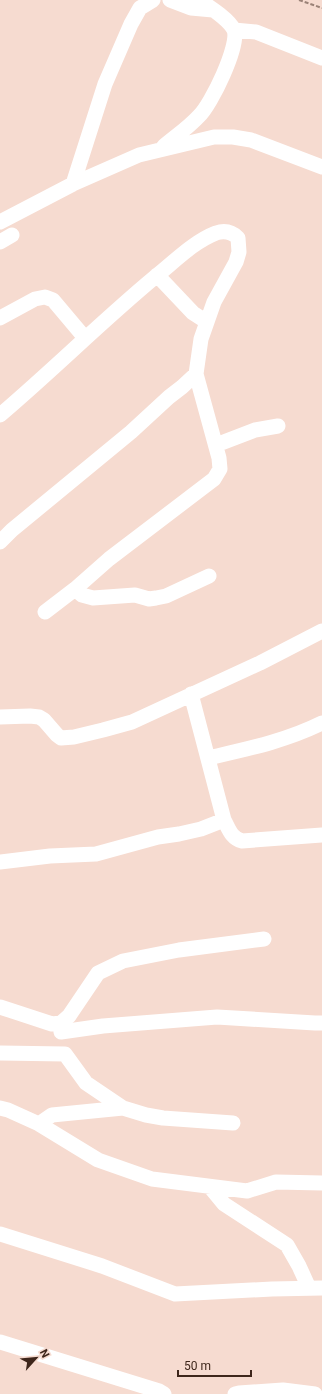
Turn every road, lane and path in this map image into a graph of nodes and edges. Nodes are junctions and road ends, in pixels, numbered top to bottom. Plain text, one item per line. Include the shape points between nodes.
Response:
1 (153, 0) edge
2 (170, 0) edge
3 (199, 0) edge
4 (298, 0) edge
5 (322, 8) edge
6 (216, 11) junction
7 (234, 30) junction
8 (322, 58) edge
9 (160, 149) junction
10 (322, 167) edge
11 (73, 184) junction
12 (0, 222) edge
13 (157, 275) junction
14 (0, 318) edge
15 (207, 322) junction
16 (85, 338) junction
17 (196, 374) junction
18 (0, 415) edge
19 (278, 426) dead end
20 (216, 445) junction
21 (0, 542) edge
22 (209, 576) dead end
23 (75, 589) junction
24 (45, 612) dead end
25 (322, 631) edge
26 (191, 694) junction
27 (0, 717) edge
28 (322, 723) edge
29 (208, 758) junction
30 (224, 820) junction
31 (322, 835) edge
32 (0, 862) edge
33 (264, 939) dead end
34 (0, 1007) edge
35 (322, 1023) edge
36 (61, 1027) junction
37 (0, 1053) edge
38 (61, 1054) junction
39 (0, 1108) edge
40 (123, 1108) junction
41 (233, 1123) dead end
42 (39, 1124) junction
43 (322, 1183) edge
44 (210, 1187) junction
45 (0, 1234) edge
46 (316, 1288) edge
47 (0, 1342) edge
48 (164, 1394) edge
49 (235, 1394) edge
50 (314, 1394) edge

1 - 11 street via 140,8 130,24 106,84
2 - 6 street via 191,8
3 - 6 street
4 - 5 path
6 - 7 street
7 - 8 street via 256,32
7 - 9 street via 232,53 210,101 200,116
9 - 10 street via 214,137 233,137 251,140
9 - 11 street via 139,155
11 - 12 street
13 - 15 street via 193,313
13 - 15 street via 200,241 217,233 234,233 238,238 239,252
13 - 16 street
14 - 16 street via 35,299 45,297 53,300
15 - 17 street via 201,339
16 - 18 street
17 - 20 street
17 - 21 street
19 - 20 street via 255,430
20 - 23 street via 220,469 214,479 109,559
22 - 23 street via 166,596 149,599 135,595 93,598 82,595
23 - 24 street
25 - 26 street
26 - 27 street via 132,722 74,737 61,738 38,717
26 - 29 street
28 - 29 street via 257,747
29 - 30 street
30 - 31 street via 231,835 242,841
30 - 32 street via 201,829 158,837 96,854
33 - 36 street via 179,950 123,961 98,973
34 - 36 street
35 - 36 street via 217,1017
36 - 38 street
37 - 38 street
38 - 40 street via 65,1054 86,1083
39 - 42 street
40 - 41 street via 163,1118
40 - 42 street via 52,1115
42 - 44 street via 98,1160 152,1179
43 - 44 street via 276,1182 247,1191
44 - 46 street via 224,1204 288,1245
45 - 46 street via 102,1266 175,1294
47 - 48 street
49 - 50 street via 283,1390

